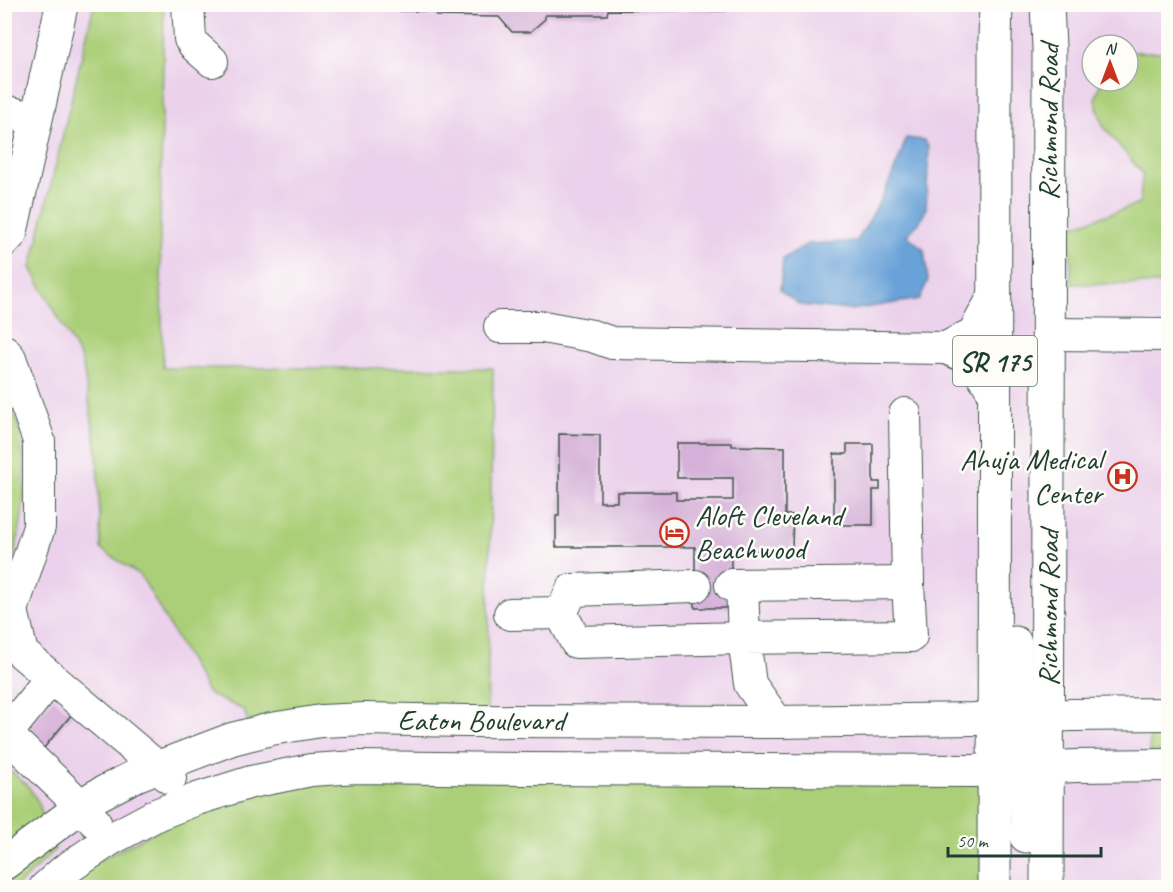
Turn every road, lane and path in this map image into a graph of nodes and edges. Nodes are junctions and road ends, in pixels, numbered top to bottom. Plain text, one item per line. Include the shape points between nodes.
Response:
1 (62, 4) edge
2 (188, 4) edge
3 (996, 4) edge
4 (1047, 4) edge
5 (212, 61) dead end
6 (4, 111) edge
7 (36, 119) junction
8 (4, 241) edge
9 (995, 294) junction
10 (500, 327) dead end
11 (1049, 334) junction
12 (1168, 335) edge
13 (946, 348) junction
14 (4, 351) edge
15 (995, 408) junction
16 (905, 414) dead end
17 (908, 583) junction
18 (695, 586) dead end
19 (561, 613) junction
20 (510, 614) dead end
21 (8, 616) edge
22 (744, 638) junction
23 (51, 678) junction
24 (1168, 714) edge
25 (1037, 717) junction
26 (994, 718) junction
27 (777, 722) junction
28 (5, 733) edge
29 (1168, 765) edge
30 (157, 767) junction
31 (1020, 768) junction
32 (197, 799) junction
33 (81, 806) junction
34 (111, 839) junction
35 (4, 864) edge
36 (45, 888) edge
37 (994, 888) edge
38 (1026, 888) edge
39 (1047, 888) edge

1 - 7 street
2 - 5 street via 190,39
3 - 9 main road, Richmond Road / SR 175
4 - 11 main road, Richmond Road / SR 175
6 - 7 street
7 - 8 street via 11,234
9 - 13 street via 974,333
9 - 15 main road, Richmond Road / SR 175
10 - 13 street via 543,327 612,343
11 - 12 street
11 - 25 main road, Richmond Road / SR 175
13 - 15 street via 973,360
14 - 21 street via 10,358 39,441 39,527
15 - 25 main road via 1016,501 1015,672 1017,685
15 - 26 main road, Richmond Road / SR 175
16 - 17 street
17 - 22 street via 911,636
17 - 22 street via 736,585
18 - 19 street via 573,590
19 - 20 street
19 - 22 street via 576,642
21 - 23 street via 22,653
22 - 27 street via 750,684
23 - 28 street
23 - 30 street
24 - 25 street, Eaton Boulevard
25 - 26 street, Eaton Boulevard
25 - 31 main road
26 - 27 street, Eaton Boulevard
26 - 31 main road, Richmond Road / SR 175
27 - 30 street, Eaton Boulevard via 321,721 232,739
28 - 33 street
29 - 31 street, Eaton Boulevard
30 - 32 street
30 - 33 street, Eaton Boulevard
31 - 32 street, Eaton Boulevard via 949,771 357,767 311,770 251,782
31 - 37 main road, Richmond Road / SR 175
31 - 38 main road via 1026,802
31 - 39 main road, Richmond Road / SR 175
32 - 34 street, Eaton Boulevard
33 - 34 street
33 - 35 street, Eaton Boulevard
34 - 36 street, Eaton Boulevard

